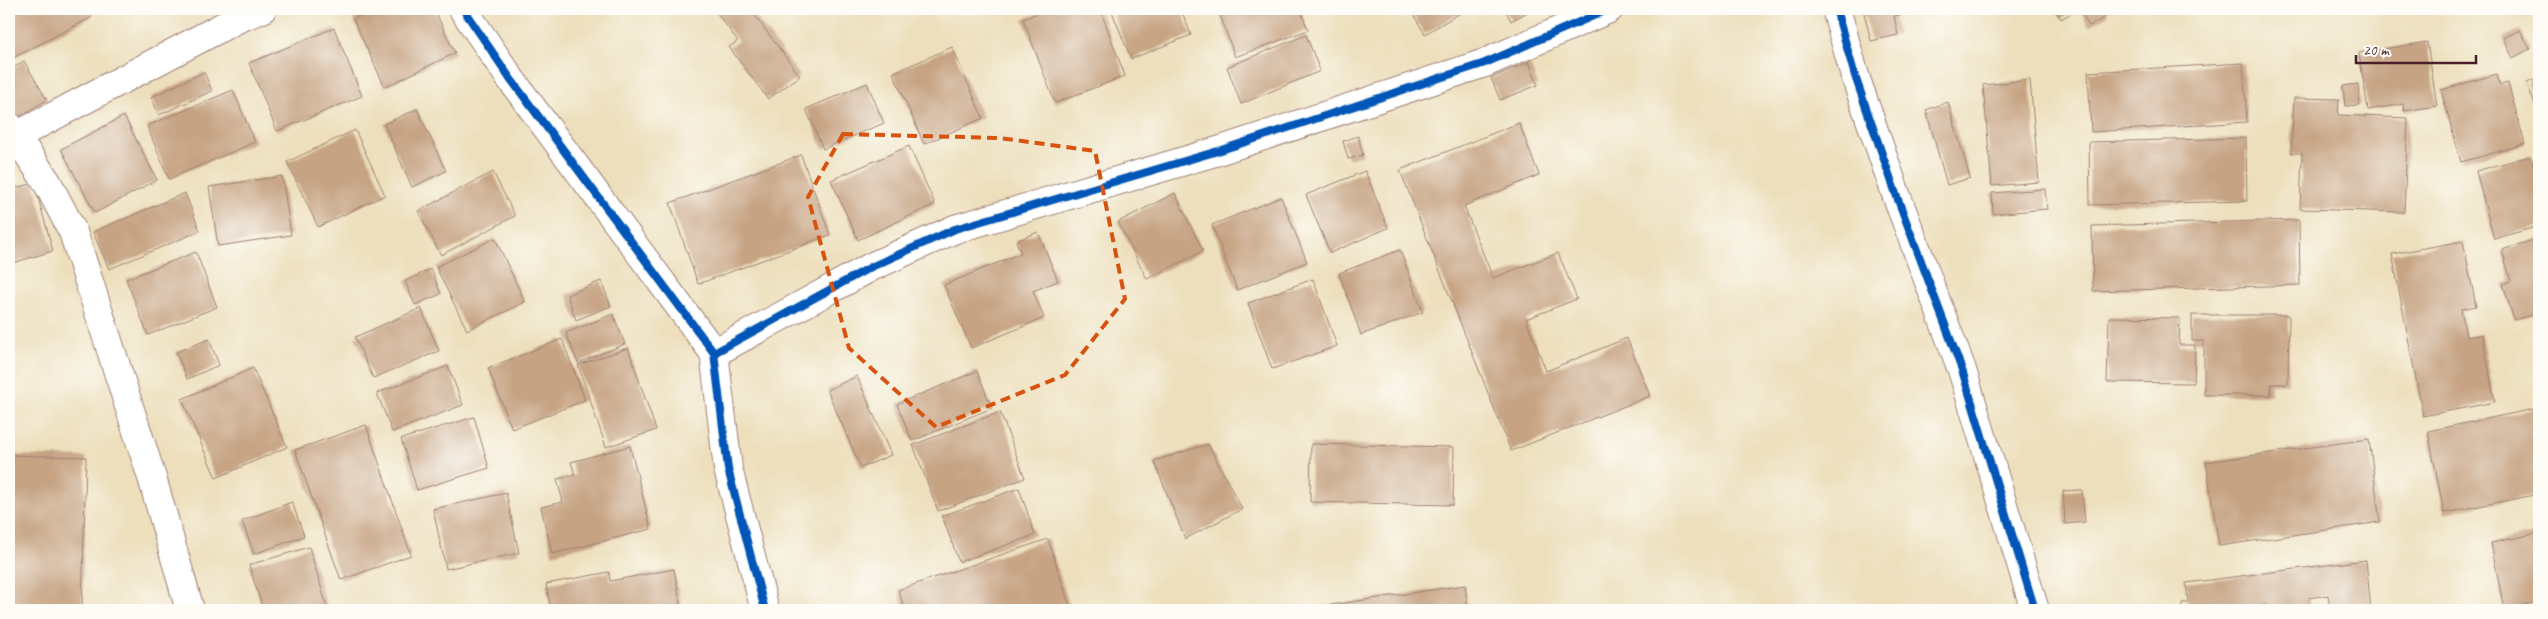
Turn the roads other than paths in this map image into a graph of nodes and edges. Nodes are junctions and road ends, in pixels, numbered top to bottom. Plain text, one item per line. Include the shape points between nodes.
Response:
1 (262, 9) edge
2 (463, 9) edge
3 (1609, 9) edge
4 (1836, 9) edge
5 (12, 131) edge
6 (714, 353) junction
7 (190, 610) edge
8 (764, 610) edge
9 (2035, 610) edge

1 - 5 street
2 - 6 street via 510,78
3 - 6 street via 1476,66 1218,151 955,229 871,267
4 - 9 street via 1855,76 1897,197 1962,370
5 - 7 street via 47,182 73,232
6 - 8 street via 728,468

